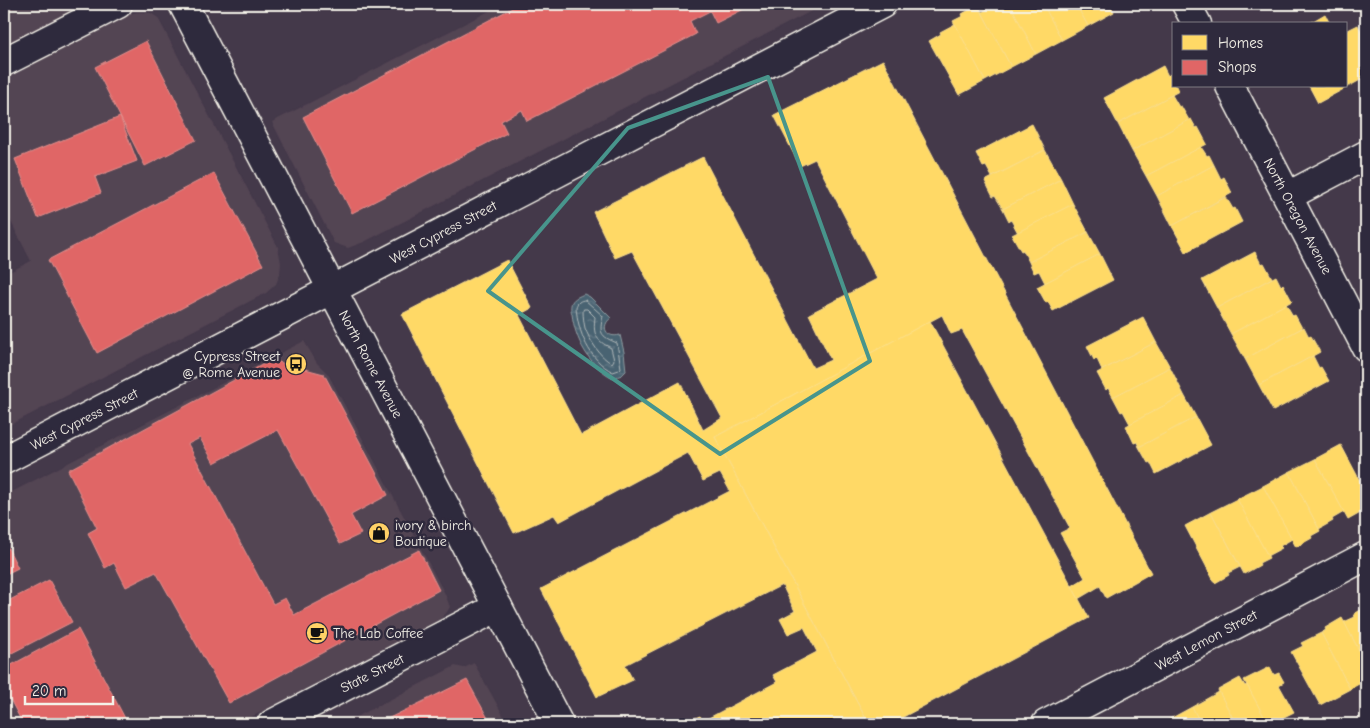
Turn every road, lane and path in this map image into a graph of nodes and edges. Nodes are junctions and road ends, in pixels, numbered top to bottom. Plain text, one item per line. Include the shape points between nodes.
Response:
1 (118, 4) edge
2 (183, 4) edge
3 (882, 4) edge
4 (1186, 4) edge
5 (1195, 22) edge
6 (4, 62) edge
7 (1231, 88) edge
8 (1366, 156) edge
9 (1288, 196) junction
10 (332, 290) junction
11 (1366, 347) edge
12 (4, 460) edge
13 (1366, 556) edge
14 (498, 607) junction
15 (272, 724) edge
16 (559, 724) edge
17 (1046, 724) edge

1 - 6 street
2 - 10 street, North Rome Avenue
3 - 10 street, West Cypress Street
4 - 5 street
7 - 9 street, North Oregon Avenue
8 - 9 street
9 - 11 street, North Oregon Avenue
10 - 12 street, West Cypress Street
10 - 14 street, North Rome Avenue
13 - 17 street, West Lemon Street
14 - 15 street, State Street
14 - 16 street, North Rome Avenue

